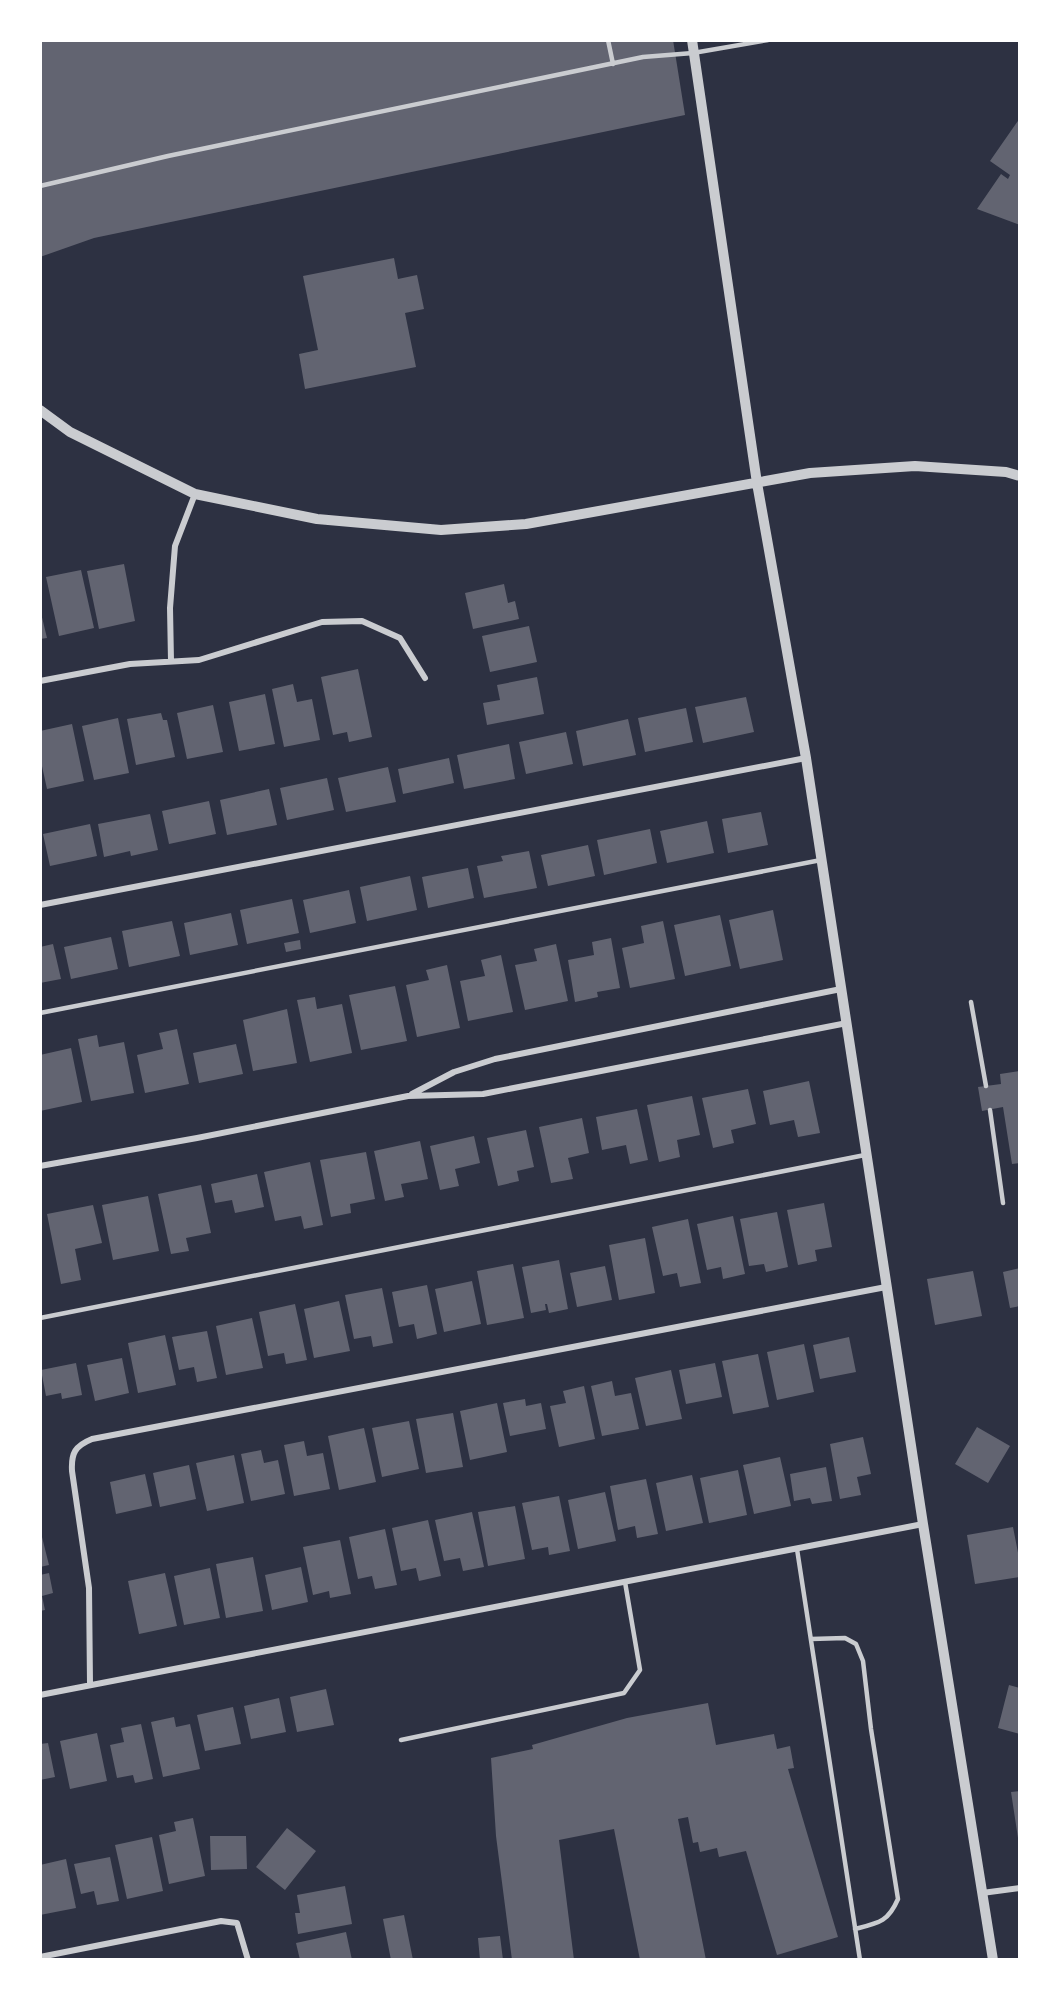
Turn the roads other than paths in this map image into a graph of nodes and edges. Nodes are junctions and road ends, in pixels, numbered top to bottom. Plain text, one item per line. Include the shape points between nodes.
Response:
1 (608, 40) edge
2 (692, 40) edge
3 (768, 40) edge
4 (693, 53) junction
5 (613, 64) junction
6 (40, 186) edge
7 (40, 410) edge
8 (1020, 476) edge
9 (758, 483) junction
10 (195, 494) junction
11 (171, 661) junction
12 (425, 678) dead end
13 (40, 681) edge
14 (806, 758) junction
15 (821, 860) junction
16 (40, 904) edge
17 (840, 989) junction
18 (971, 1002) dead end
19 (40, 1013) edge
20 (847, 1023) junction
21 (986, 1086) dead end
22 (408, 1096) junction
23 (990, 1110) dead end
24 (867, 1155) junction
25 (40, 1166) edge
26 (1003, 1203) dead end
27 (886, 1287) junction
28 (40, 1318) edge
29 (923, 1524) junction
30 (797, 1549) junction
31 (625, 1582) junction
32 (811, 1639) junction
33 (90, 1684) junction
34 (40, 1695) edge
35 (401, 1740) dead end
36 (1020, 1888) edge
37 (982, 1893) junction
38 (855, 1929) junction
39 (40, 1957) edge
40 (248, 1959) edge
41 (860, 1959) edge
42 (993, 1959) edge

1 - 5 lane
2 - 4 street
3 - 4 lane
4 - 5 lane
4 - 9 street
5 - 6 lane
7 - 10 street via 70,432
8 - 9 street via 915,466 810,473
9 - 10 street via 526,524 441,530 317,519
9 - 14 street
10 - 11 street via 175,546
11 - 12 street via 199,660 322,622 362,621 400,638
11 - 13 street via 130,664
14 - 15 street
14 - 16 street
15 - 17 street
15 - 19 lane
17 - 20 street
17 - 22 street via 495,1059 454,1072
18 - 21 lane
20 - 22 street via 483,1094
20 - 24 street
22 - 25 street
23 - 26 lane
24 - 27 street
24 - 28 lane
27 - 29 street
27 - 33 street via 92,1438 75,1448 72,1458 89,1588
29 - 30 street
29 - 37 street
30 - 31 street
30 - 32 lane
31 - 33 street
31 - 35 lane via 640,1670 624,1693
32 - 38 lane
32 - 38 lane via 845,1638 856,1644 863,1661 897,1899 891,1915
33 - 34 street
36 - 37 street
37 - 42 street
38 - 41 lane
39 - 40 street via 221,1921 237,1923

